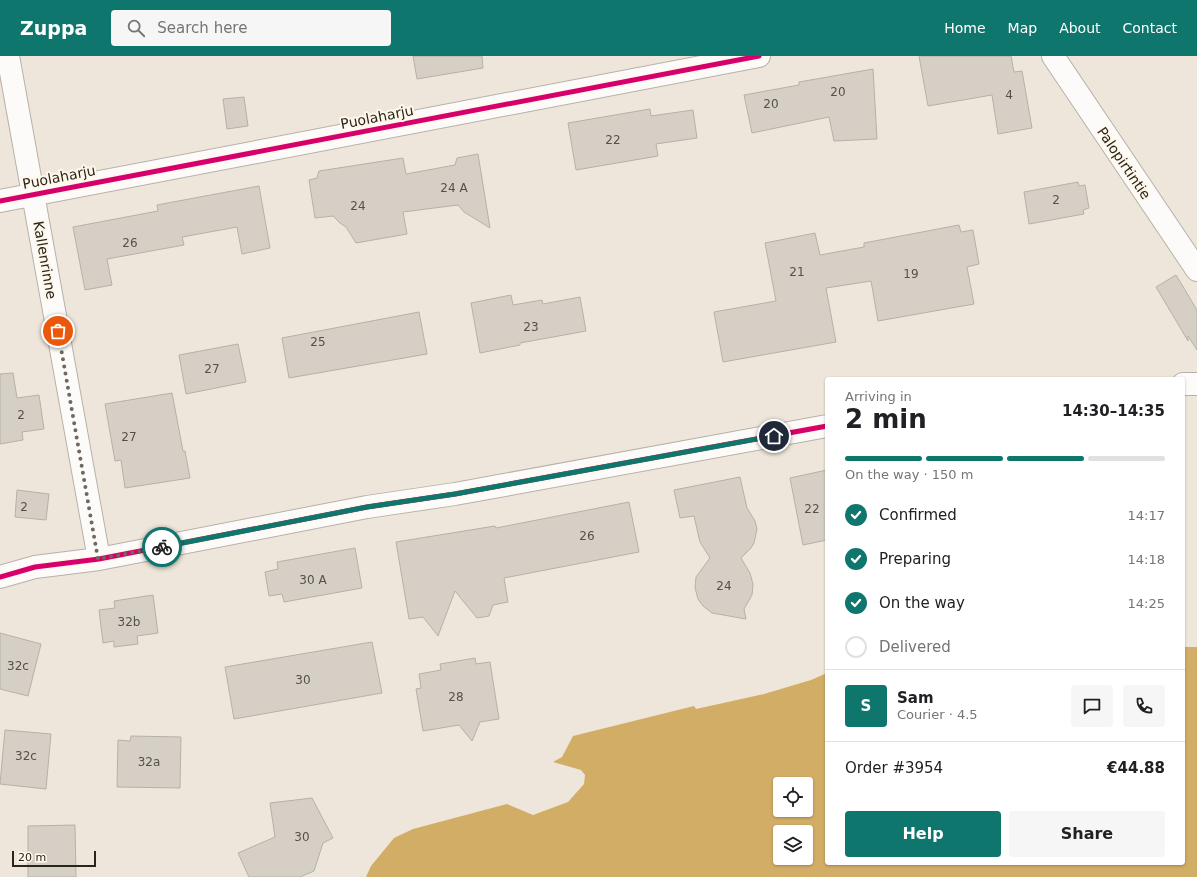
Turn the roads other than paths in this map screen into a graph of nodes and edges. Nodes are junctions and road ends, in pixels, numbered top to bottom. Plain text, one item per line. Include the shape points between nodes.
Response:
1 (8, 56) edge
2 (759, 56) edge
3 (1052, 56) edge
4 (34, 195) junction
5 (0, 201) edge
6 (1197, 270) edge
7 (1185, 384) edge
8 (1197, 384) edge
9 (825, 426) edge
10 (98, 559) junction
11 (0, 577) edge

1 - 4 street, Kallenrinne
2 - 4 street, Puolaharju
3 - 6 street, Palopirtintie
4 - 5 street, Puolaharju
4 - 10 street, Kallenrinne
7 - 8 street
9 - 10 street via 455,494 367,507
10 - 11 street via 36,567

